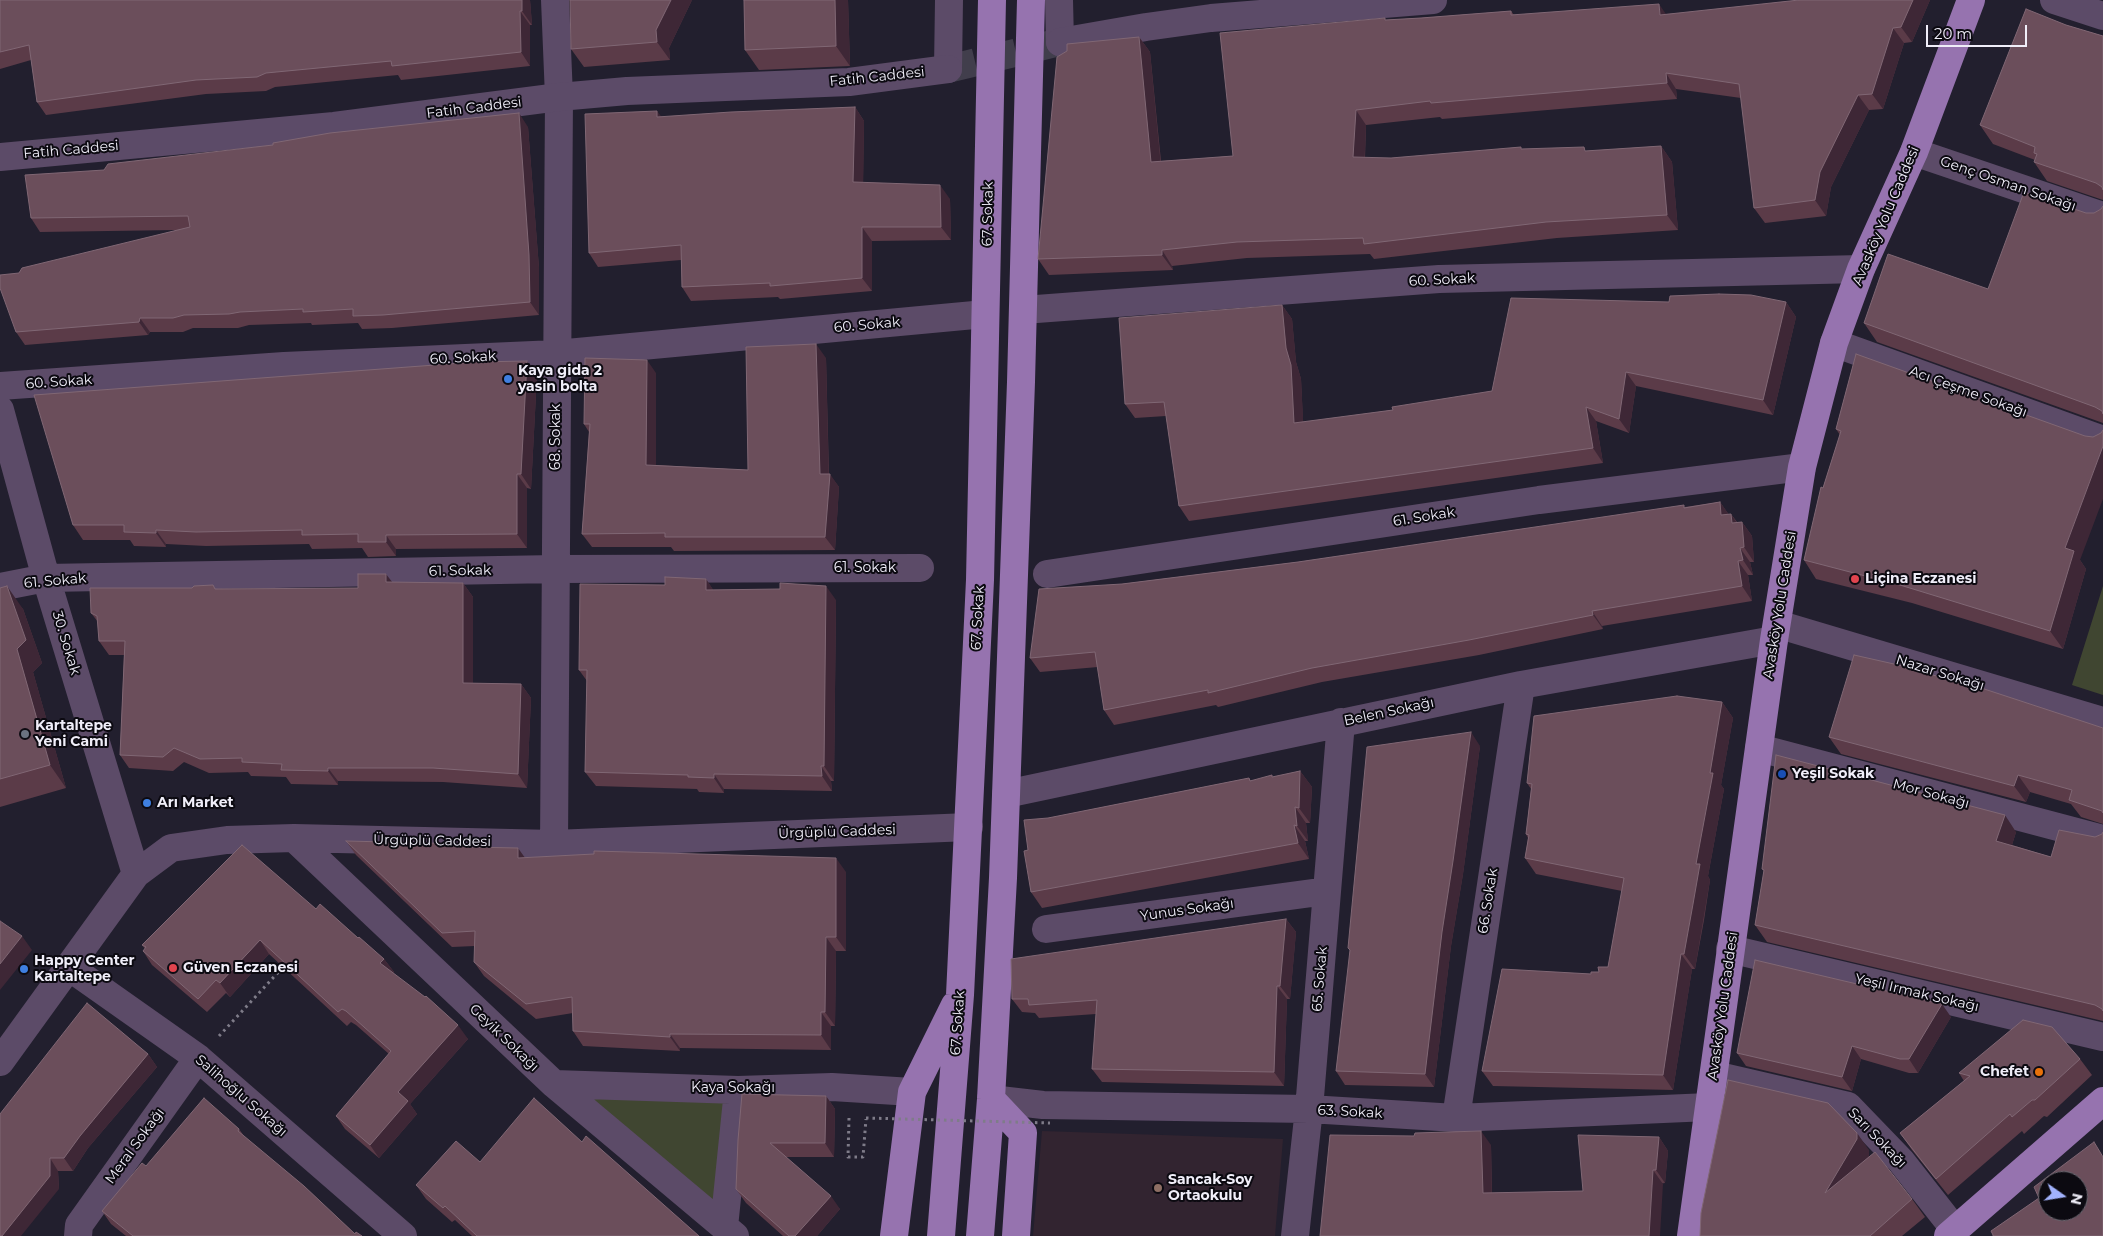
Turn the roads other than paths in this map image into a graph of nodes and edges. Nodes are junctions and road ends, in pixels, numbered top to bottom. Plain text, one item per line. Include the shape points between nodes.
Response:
1 (554, 0) edge
2 (949, 0) edge
3 (992, 0) edge
4 (1031, 0) edge
5 (1059, 0) edge
6 (1433, 0) edge
7 (1971, 0) edge
8 (2054, 0) edge
9 (2103, 16) edge
10 (559, 97) junction
11 (1914, 152) junction
12 (0, 157) edge
13 (2103, 216) edge
14 (1861, 269) junction
15 (1023, 310) junction
16 (985, 314) junction
17 (1834, 343) junction
18 (556, 354) junction
19 (0, 386) edge
20 (0, 410) edge
21 (2103, 440) edge
22 (1802, 467) junction
23 (920, 568) dead end
24 (556, 569) junction
25 (1047, 574) dead end
26 (46, 578) junction
27 (0, 587) edge
28 (1776, 632) junction
29 (1521, 685) junction
30 (2103, 721) edge
31 (1340, 722) junction
32 (1759, 748) junction
33 (1006, 794) junction
34 (969, 827) junction
35 (294, 838) junction
36 (2103, 839) edge
37 (554, 844) junction
38 (136, 874) junction
39 (1327, 891) junction
40 (1046, 929) dead end
41 (1730, 949) junction
42 (70, 967) junction
43 (960, 995) junction
44 (2103, 1036) edge
45 (5, 1045) edge
46 (198, 1058) junction
47 (1714, 1075) junction
48 (554, 1084) junction
49 (738, 1090) junction
50 (912, 1092) junction
51 (991, 1100) junction
52 (2103, 1101) edge
53 (1709, 1107) junction
54 (1309, 1110) junction
55 (1456, 1118) junction
56 (729, 1231) edge
57 (1952, 1233) edge
58 (78, 1236) edge
59 (403, 1236) edge
60 (894, 1236) edge
61 (941, 1236) edge
62 (980, 1236) edge
63 (1016, 1236) edge
64 (1295, 1236) edge
65 (1691, 1236) edge

1 - 10 street, 68. Sokak
2 - 10 street, Fatih Caddesi via 948,69 849,82
3 - 16 main road, 67. Sokak
4 - 15 main road
5 - 6 street via 1060,42 1211,18
7 - 11 main road, Avasköy Yolu Caddesi
8 - 9 street
10 - 12 street, Fatih Caddesi via 334,126
10 - 18 street, 68. Sokak
11 - 13 street, Genç Osman Sokağı
11 - 14 main road, Avasköy Yolu Caddesi
14 - 15 street, 60. Sokak via 1439,279
14 - 17 main road, Avasköy Yolu Caddesi
15 - 16 main road
15 - 33 main road
16 - 18 street, 60. Sokak
16 - 34 main road, 67. Sokak via 980,580
17 - 21 street, Acı Çeşme Sokağı
17 - 22 main road, Avasköy Yolu Caddesi
18 - 19 street, 60. Sokak via 284,366
18 - 24 street, 68. Sokak
20 - 26 street, 30. Sokak
22 - 25 street, 61. Sokak via 1529,501
22 - 28 main road, Avasköy Yolu Caddesi
23 - 24 street, 61. Sokak
24 - 26 street, 61. Sokak
24 - 37 street, 68. Sokak
26 - 27 street, 61. Sokak
26 - 38 street, 30. Sokak
28 - 29 street, Belen Sokağı
28 - 30 street, Nazar Sokağı
28 - 32 main road, Avasköy Yolu Caddesi
29 - 31 street, Belen Sokağı
29 - 55 street, 66. Sokak
31 - 33 street, Belen Sokağı
31 - 39 street, 65. Sokak
32 - 36 street, Mor Sokağı
32 - 41 main road, Avasköy Yolu Caddesi
33 - 51 main road
34 - 37 street, Ürgüplü Caddesi
34 - 43 main road, 67. Sokak
35 - 37 street, Ürgüplü Caddesi
35 - 38 street, Ürgüplü Caddesi via 227,840 171,848
35 - 48 street, Geyik Sokağı
38 - 42 street, Ürgüplü Caddesi
39 - 40 street, Yunus Sokağı
39 - 54 street, 65. Sokak
41 - 44 street, Yeşil Irmak Sokağı
41 - 47 main road, Avasköy Yolu Caddesi
42 - 45 street, Ürgüplü Caddesi
42 - 46 street, Salihoğlu Sokağı
43 - 50 main road
43 - 61 main road, 67. Sokak
46 - 58 street, Meral Sokağı via 79,1225
46 - 59 street, Salihoğlu Sokağı
47 - 53 main road, Avasköy Yolu Caddesi
47 - 57 street, Sarı Sokağı via 1848,1106 1901,1161
48 - 49 street, Kaya Sokağı
48 - 56 street, Geyik Sokağı
49 - 50 street, Kaya Sokağı via 832,1087
49 - 56 street, Geyik Sokağı
50 - 60 main road
51 - 54 street, 63. Sokak via 1110,1108
51 - 62 main road
51 - 63 main road via 1023,1133
52 - 57 main road
53 - 55 street, 63. Sokak
53 - 65 main road, Avasköy Yolu Caddesi
54 - 55 street, 63. Sokak
54 - 64 street, 65. Sokak

